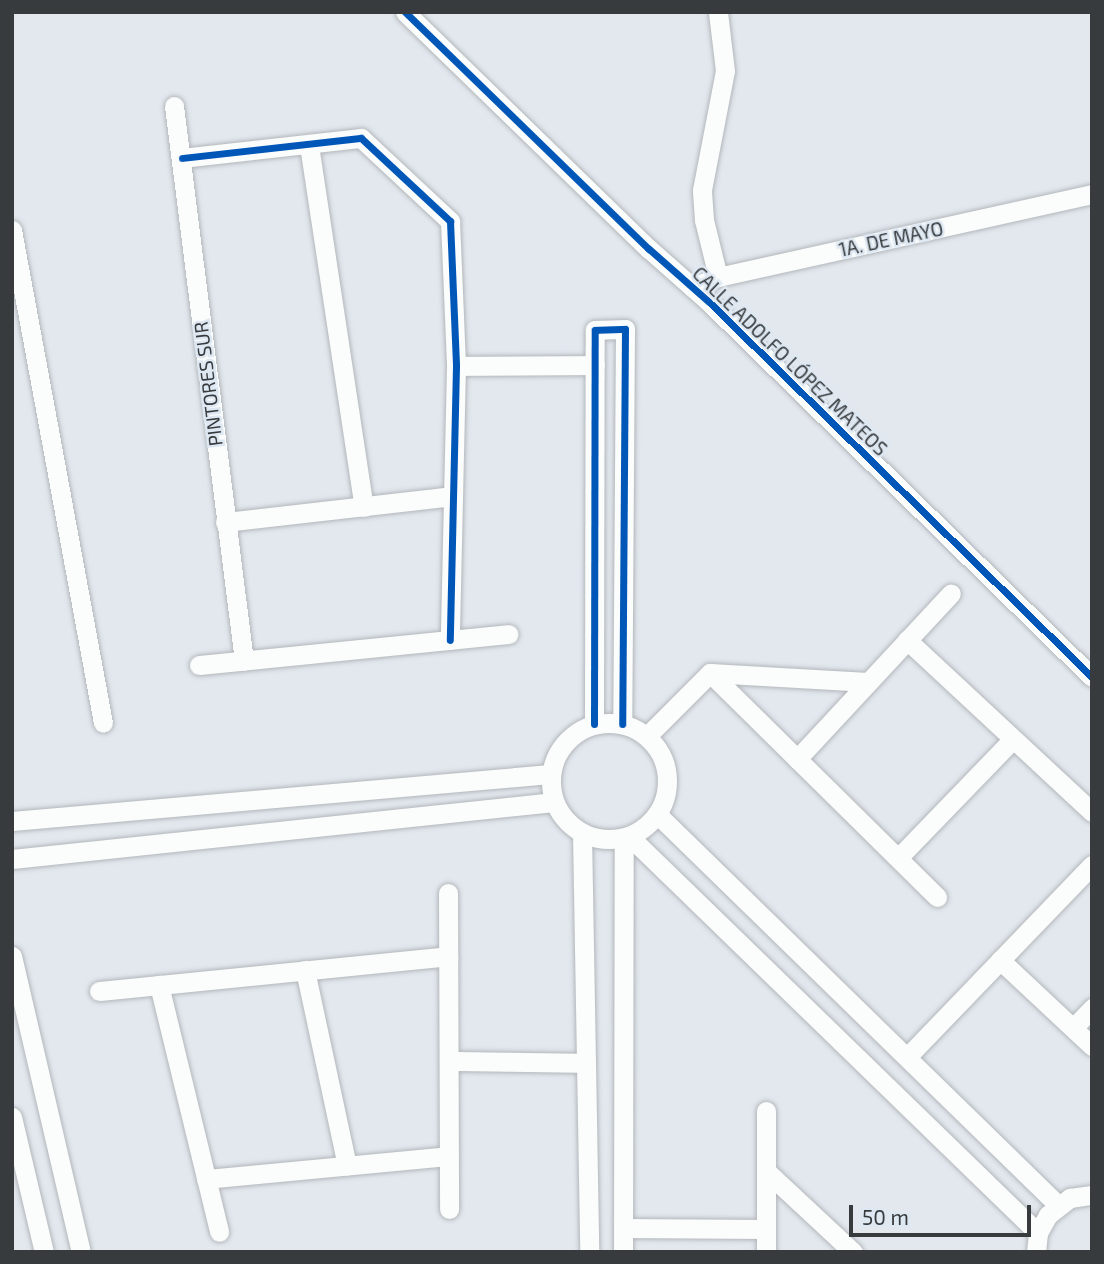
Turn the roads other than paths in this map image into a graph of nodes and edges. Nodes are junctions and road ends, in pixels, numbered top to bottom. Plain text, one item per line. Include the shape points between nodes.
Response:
1 (405, 12) edge
2 (718, 12) edge
3 (174, 106) dead end
4 (309, 145) junction
5 (182, 158) junction
6 (1092, 194) edge
7 (12, 230) edge
8 (718, 277) junction
9 (692, 288) junction
10 (595, 365) junction
11 (456, 366) junction
12 (453, 496) junction
13 (364, 507) junction
14 (225, 522) junction
15 (951, 593) dead end
16 (508, 634) dead end
17 (450, 640) junction
18 (907, 640) junction
19 (244, 661) junction
20 (199, 665) dead end
21 (710, 673) junction
22 (1092, 677) edge
23 (869, 682) junction
24 (103, 723) dead end
25 (594, 724) junction
26 (622, 724) junction
27 (646, 736) junction
28 (1013, 739) junction
29 (797, 758) junction
30 (550, 774) junction
31 (554, 802) junction
32 (1092, 812) edge
33 (657, 814) junction
34 (12, 821) edge
35 (582, 833) junction
36 (626, 837) junction
37 (898, 858) junction
38 (12, 859) edge
39 (1092, 865) edge
40 (448, 892) dead end
41 (937, 897) dead end
42 (12, 956) edge
43 (448, 956) junction
44 (1000, 961) junction
45 (305, 970) junction
46 (159, 985) junction
47 (99, 991) dead end
48 (1092, 1008) edge
49 (1073, 1028) junction
50 (1092, 1046) edge
51 (908, 1055) junction
52 (449, 1060) junction
53 (586, 1063) junction
54 (766, 1111) dead end
55 (12, 1116) edge
56 (449, 1156) junction
57 (347, 1166) junction
58 (766, 1171) junction
59 (206, 1179) junction
60 (1092, 1195) edge
61 (1058, 1205) junction
62 (449, 1209) dead end
63 (623, 1228) junction
64 (766, 1229) junction
65 (219, 1232) dead end
66 (1037, 1242) edge
67 (44, 1252) edge
68 (80, 1252) edge
69 (589, 1252) edge
70 (623, 1252) edge
71 (766, 1252) edge
72 (853, 1252) edge

1 - 9 street, CALLE ADOLFO LÓPEZ MATEOS
2 - 8 street via 725,71 702,190
3 - 5 street, PINTORES SUR
4 - 5 street
4 - 11 street via 361,138 450,221
4 - 13 street
5 - 14 street, PINTORES SUR
6 - 8 street, 1A. DE MAYO
7 - 24 street
8 - 9 street, 1A. DE MAYO
9 - 22 street, CALLE ADOLFO LÓPEZ MATEOS
10 - 11 street
10 - 25 street
10 - 26 street via 595,330 625,329
11 - 12 street
12 - 13 street
12 - 17 street
13 - 14 street
14 - 19 street, PINTORES SUR
15 - 18 street
16 - 17 street
17 - 19 street
18 - 23 street
18 - 28 street
19 - 20 street
21 - 23 street
21 - 27 street
21 - 29 street
23 - 29 street
25 - 26 street
25 - 30 street via 565,743
26 - 27 street
27 - 33 street via 667,773 664,801
28 - 32 street
28 - 37 street
29 - 37 street
30 - 31 street
30 - 34 street
31 - 35 street via 561,815
31 - 38 street
33 - 36 street
33 - 51 street
35 - 36 street
35 - 53 street
36 - 63 street
36 - 66 street
37 - 41 street
39 - 44 street
40 - 43 street
42 - 68 street
43 - 45 street
43 - 52 street
44 - 49 street
44 - 51 street
45 - 46 street
45 - 57 street
46 - 47 street
46 - 59 street
48 - 49 street
49 - 50 street
51 - 61 street
52 - 53 street
52 - 56 street
53 - 69 street
54 - 58 street
55 - 67 street
56 - 57 street
56 - 62 street
57 - 59 street
58 - 64 street
58 - 72 street
59 - 65 street
60 - 61 street
61 - 66 street via 1048,1214
63 - 64 street
63 - 70 street
64 - 71 street

